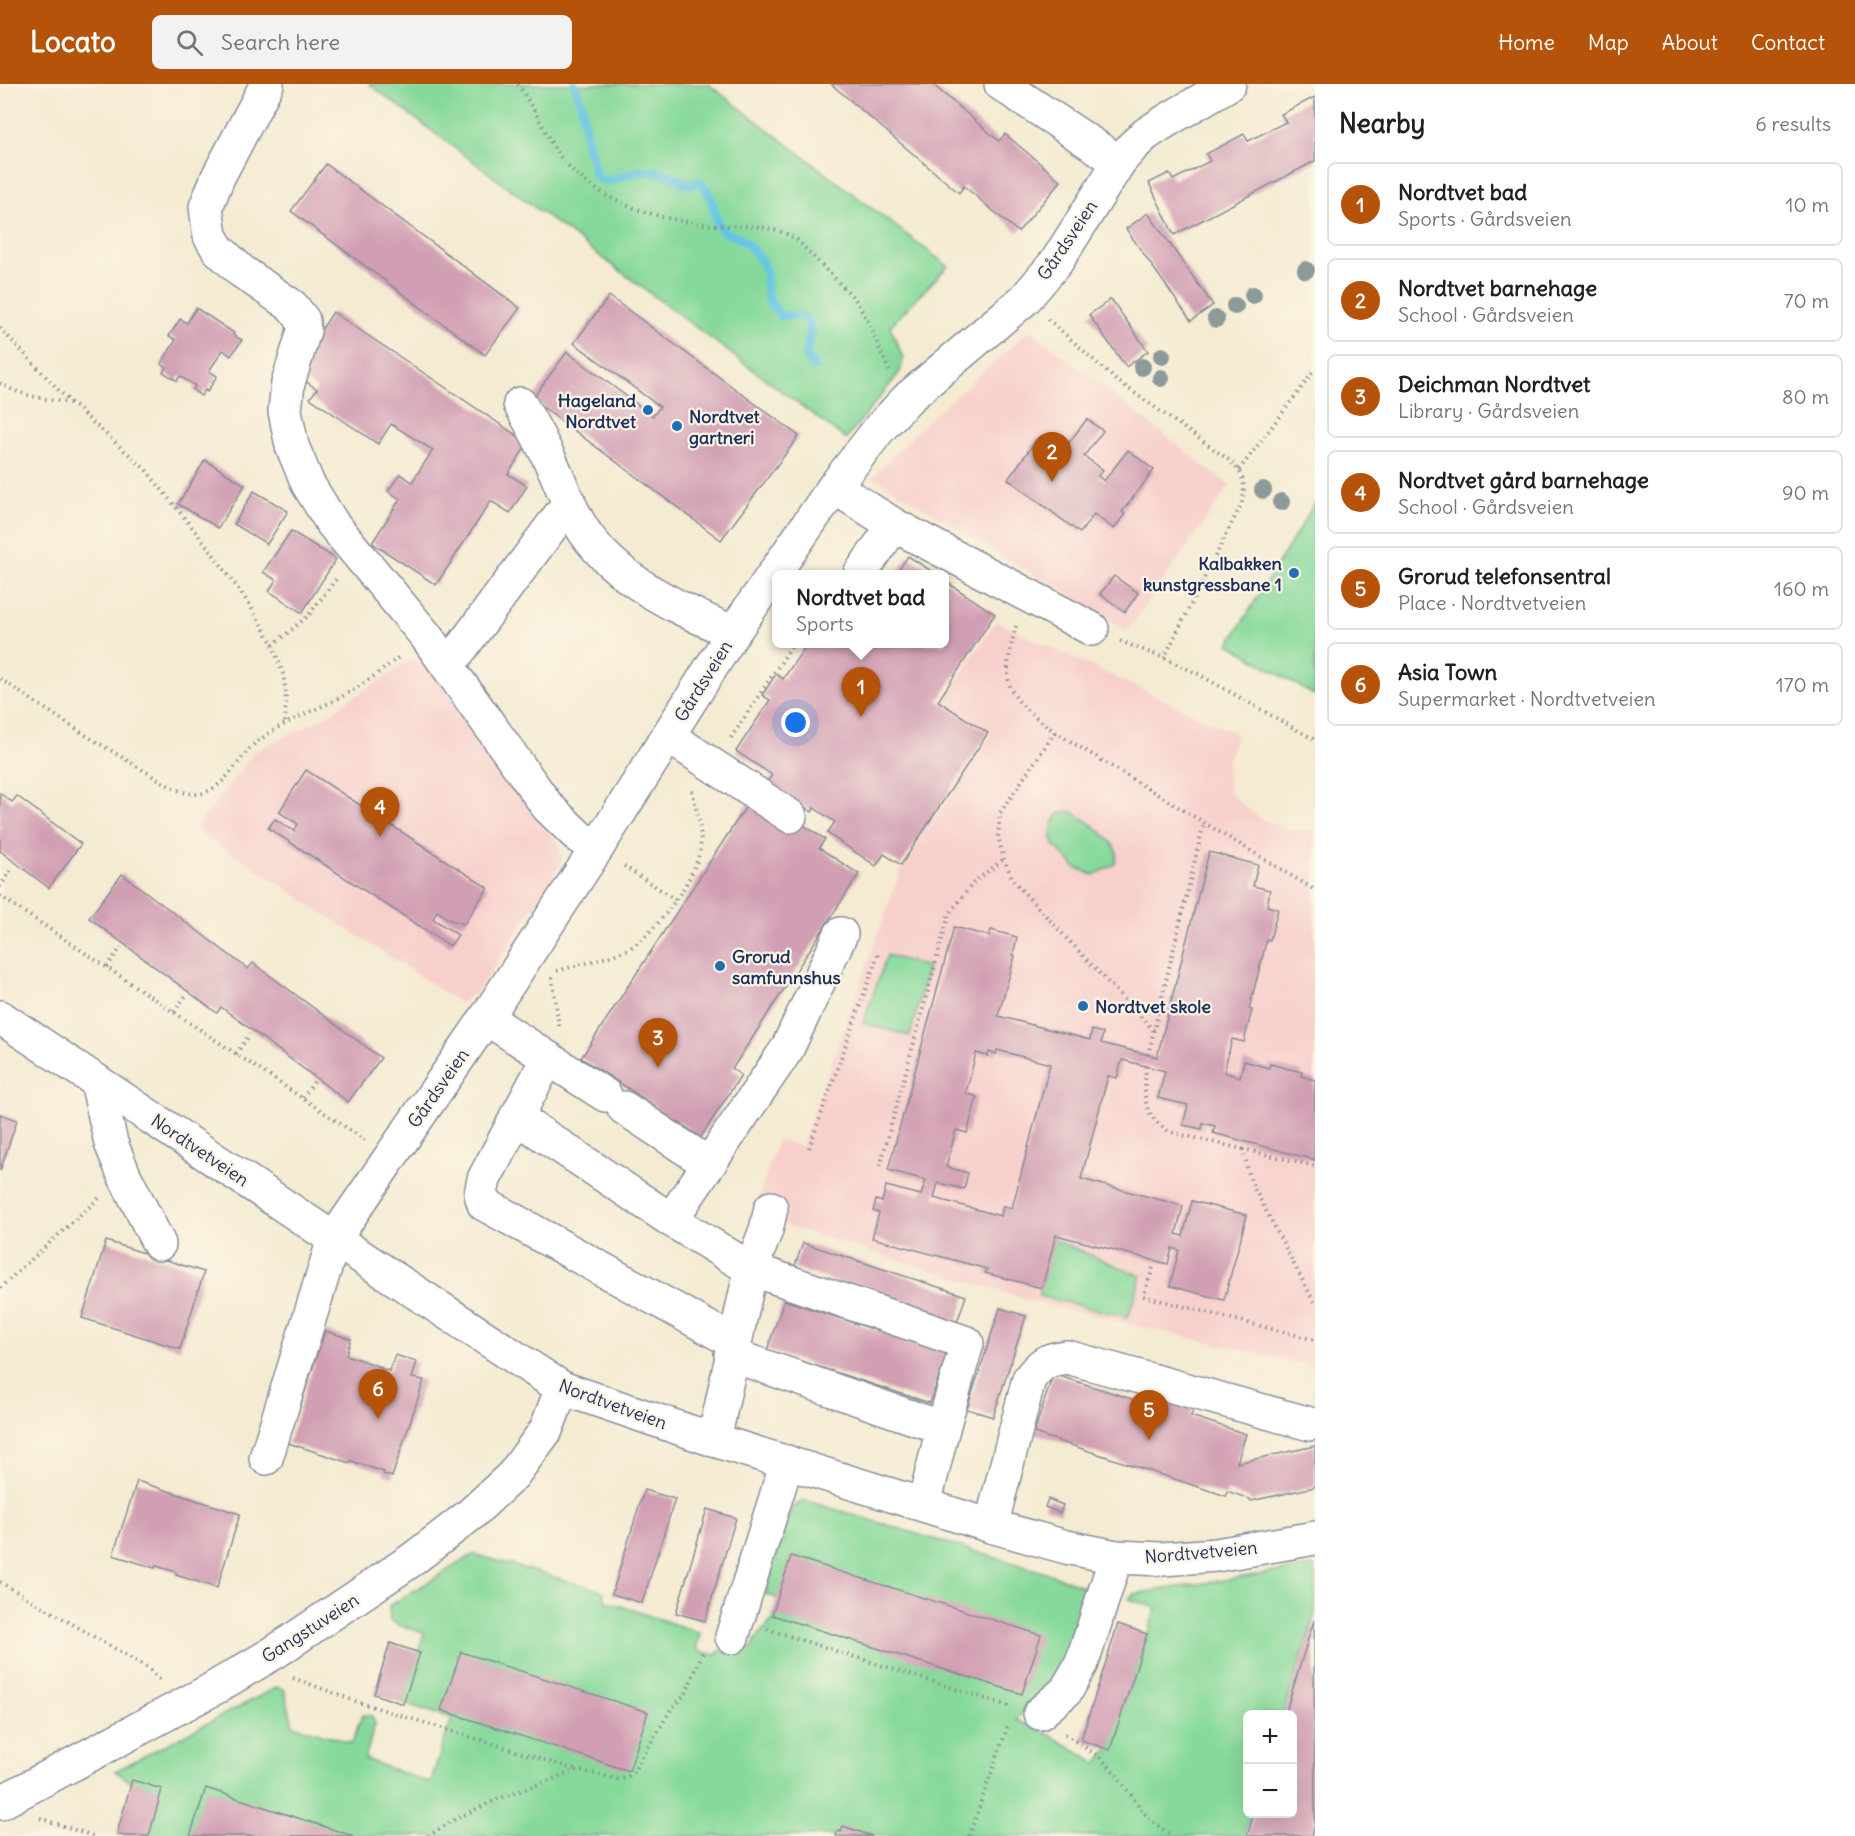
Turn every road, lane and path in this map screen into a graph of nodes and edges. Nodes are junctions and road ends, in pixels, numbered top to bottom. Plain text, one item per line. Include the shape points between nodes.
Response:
1 (267, 84) edge
2 (518, 84) edge
3 (1001, 84) edge
4 (1229, 84) edge
5 (1119, 162) junction
6 (1025, 299) junction
7 (0, 328) edge
8 (1315, 370) edge
9 (0, 383) edge
10 (908, 398) junction
11 (71, 403) junction
12 (519, 404) dead end
13 (1239, 470) junction
14 (834, 488) junction
15 (569, 503) junction
16 (894, 525) junction
17 (356, 550) junction
18 (783, 570) edge
19 (863, 570) edge
20 (771, 590) edge
21 (1025, 595) junction
22 (1092, 629) joint
23 (734, 633) junction
24 (426, 636) junction
25 (273, 645) junction
26 (788, 648) edge
27 (1164, 658) junction
28 (448, 666) junction
29 (0, 679) edge
30 (285, 723) junction
31 (1055, 732) junction
32 (1315, 740) edge
33 (691, 751) junction
34 (790, 816) dead end
35 (1204, 823) junction
36 (597, 848) junction
37 (1004, 860) junction
38 (12, 867) dead end
39 (635, 873) dead end
40 (0, 886) edge
41 (1315, 890) edge
42 (0, 896) edge
43 (676, 900) junction
44 (841, 934) dead end
45 (121, 946) dead end
46 (879, 952) dead end
47 (107, 967) junction
48 (187, 994) dead end
49 (174, 1012) junction
50 (0, 1017) edge
51 (486, 1018) junction
52 (1154, 1031) junction
53 (250, 1034) dead end
54 (236, 1054) junction
55 (1148, 1055) dead end
56 (557, 1064) junction
57 (1146, 1066) dead end
58 (315, 1080) dead end
59 (97, 1082) junction
60 (303, 1098) junction
61 (516, 1117) junction
62 (809, 1148) dead end
63 (1243, 1149) junction
64 (390, 1157) junction
65 (709, 1164) junction
66 (880, 1166) dead end
67 (1315, 1166) edge
68 (124, 1175) junction
69 (771, 1208) dead end
70 (671, 1220) junction
71 (334, 1239) junction
72 (159, 1244) dead end
73 (751, 1269) junction
74 (1153, 1269) dead end
75 (0, 1288) edge
76 (1315, 1304) edge
77 (1315, 1340) edge
78 (733, 1348) junction
79 (562, 1388) junction
80 (1310, 1424) dead end
81 (943, 1428) junction
82 (714, 1440) junction
83 (266, 1458) dead end
84 (787, 1462) junction
85 (924, 1505) junction
86 (991, 1526) junction
87 (1315, 1538) edge
88 (1116, 1557) junction
89 (0, 1582) edge
90 (735, 1629) junction
91 (275, 1652) junction
92 (186, 1704) junction
93 (1027, 1710) junction
94 (578, 1770) junction
95 (0, 1803) edge
96 (39, 1818) dead end
97 (93, 1836) edge
98 (428, 1836) edge
99 (969, 1836) edge
100 (1172, 1836) edge

1 - 17 street via 206,207 210,236 240,271 292,306 303,320 304,331 288,383 285,411 292,446 308,484 332,523
2 - 10 path via 558,155 585,182 624,205 684,222 777,229 797,240 848,291
3 - 5 street
4 - 5 street, Gårdsveien via 1146,134
5 - 6 street, Gårdsveien via 1057,261
6 - 10 street, Gårdsveien
6 - 13 path via 1115,379
7 - 11 path
8 - 13 path
9 - 11 path via 35,398
10 - 14 street, Gårdsveien
11 - 25 path via 165,492 211,550
12 - 15 street
13 - 27 path via 1244,480 1242,503
14 - 16 street
14 - 18 street, Gårdsveien
15 - 23 street via 592,542 642,587
15 - 28 street
16 - 19 street
16 - 21 street
17 - 24 street
17 - 25 path via 308,616
20 - 23 street, Gårdsveien
21 - 22 street
21 - 31 path via 1007,658 1007,682 1028,712
22 - 27 path
23 - 33 street, Gårdsveien
24 - 28 street
24 - 30 path via 347,693
25 - 30 path via 283,674
26 - 33 path
27 - 32 path
28 - 36 street via 548,807 579,837
29 - 30 path via 185,793 203,794 222,784 240,758
31 - 35 path
31 - 37 path via 1000,813 998,837
33 - 34 street
33 - 36 street, Gårdsveien
33 - 43 path via 690,780 701,833 700,851
35 - 41 path
35 - 52 path
36 - 51 street, Gårdsveien
37 - 52 path via 1029,898
37 - 66 path via 974,882 949,914
38 - 40 path
39 - 43 path
42 - 47 path
43 - 56 path via 651,931 630,948 551,972
44 - 65 street via 787,1049
45 - 47 path
46 - 62 path
47 - 49 path
48 - 49 path
49 - 54 path
50 - 59 street, Nordtvetveien
51 - 56 street
51 - 64 street, Gårdsveien
52 - 55 path
53 - 54 path
54 - 60 path
56 - 61 street
56 - 65 street
57 - 63 path via 1144,1097 1156,1123 1170,1132
58 - 60 path
59 - 68 street via 111,1143
59 - 71 street, Nordtvetveien
60 - 64 path
61 - 70 street
61 - 78 street via 484,1179 484,1204
63 - 67 path
63 - 76 path via 1251,1182
64 - 71 street, Gårdsveien
65 - 70 street
68 - 72 street
68 - 75 path
69 - 73 street
70 - 73 street
71 - 79 street, Nordtvetveien
71 - 83 street, Gårdsveien
73 - 78 street
73 - 81 street via 967,1343
74 - 77 path via 1143,1296
78 - 81 street
78 - 82 street
79 - 82 street, Nordtvetveien
79 - 91 street, Gangstuveien via 546,1430 513,1475 479,1507 413,1559
80 - 86 street via 1067,1357 1052,1358 1029,1379
81 - 85 street
82 - 84 street, Nordtvetveien
84 - 85 street, Nordtvetveien
84 - 90 street
85 - 86 street, Nordtvetveien
86 - 88 street, Nordtvetveien
87 - 88 street, Nordtvetveien via 1216,1555
88 - 93 street via 1082,1663 1066,1691
89 - 92 path via 148,1668
90 - 93 path
90 - 94 path via 703,1652 686,1693 670,1711 632,1774 618,1779
91 - 92 street, Gangstuveien
91 - 94 path via 288,1675 298,1681
92 - 95 street, Gangstuveien
93 - 99 path
93 - 100 path via 1098,1756 1148,1818
94 - 98 path via 498,1799
96 - 97 path

